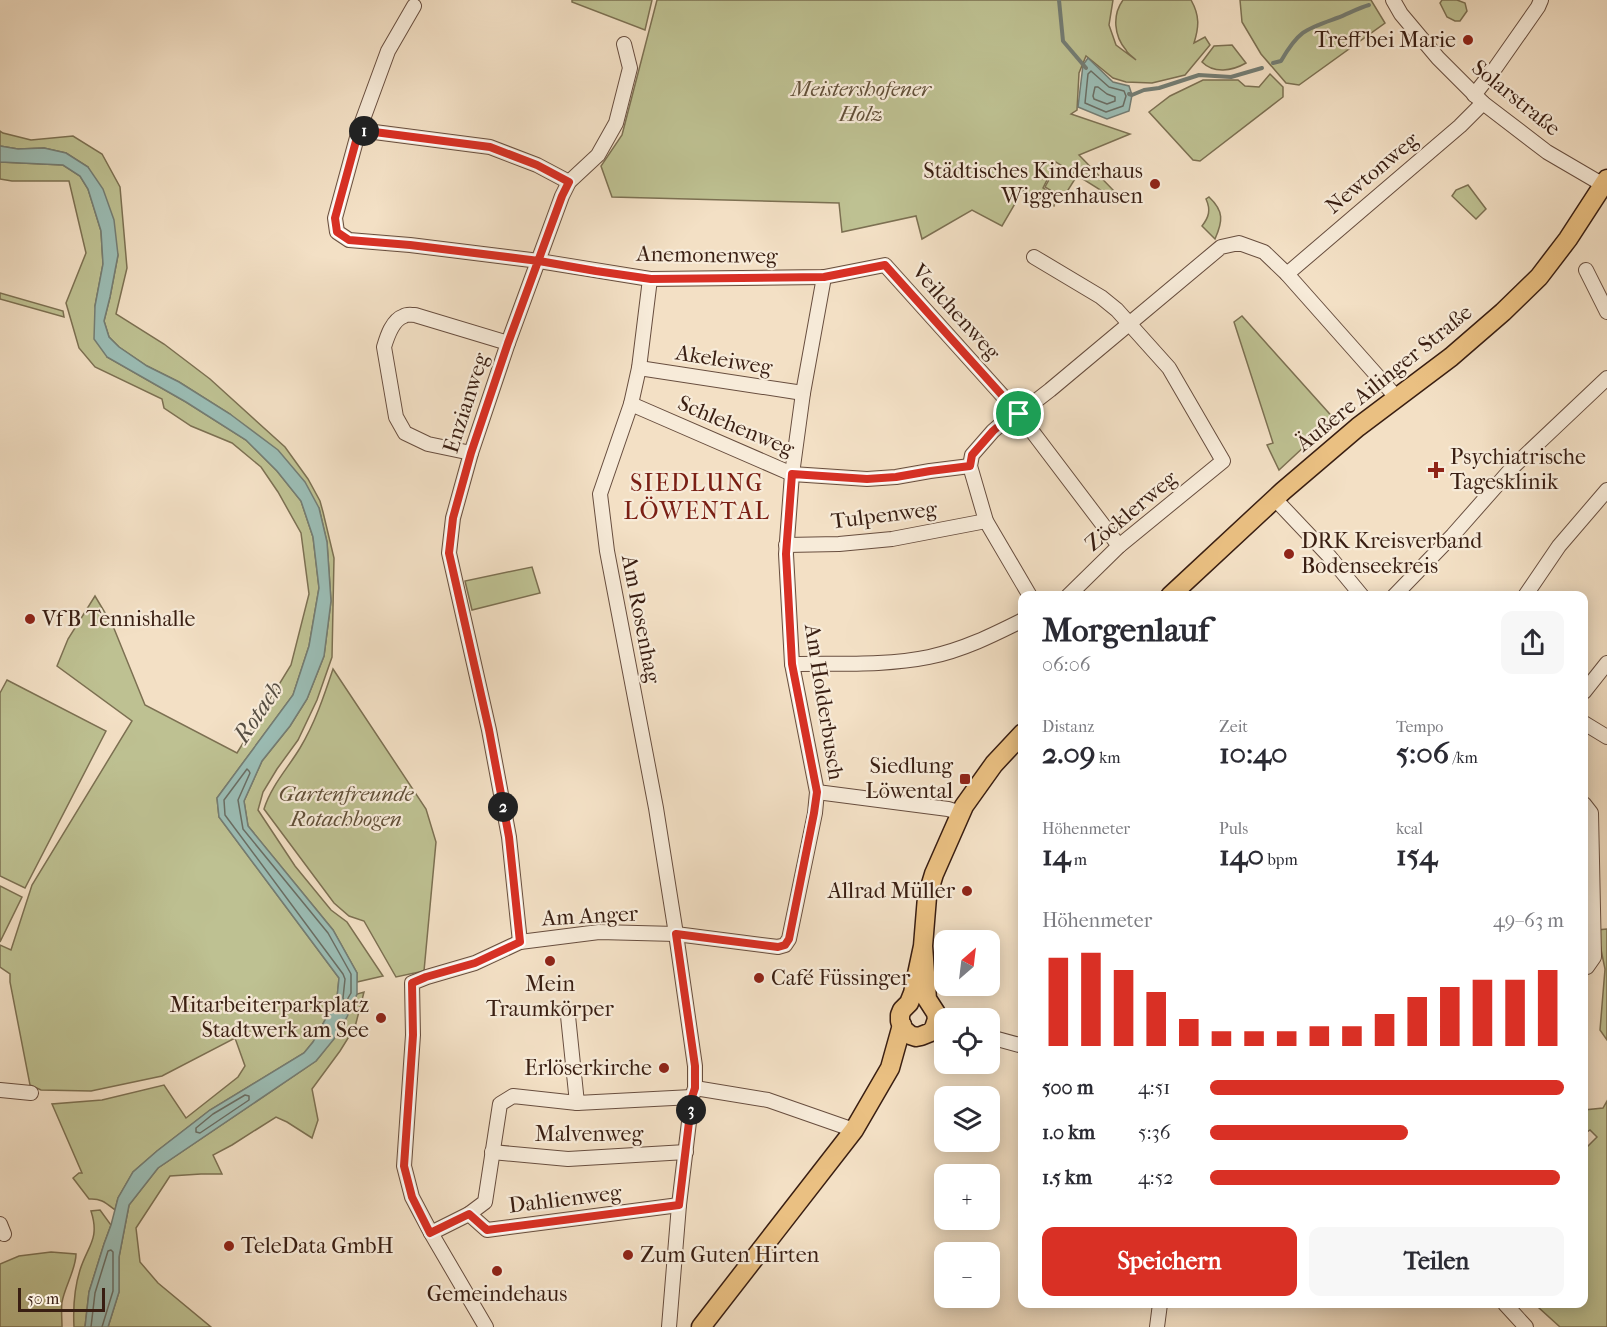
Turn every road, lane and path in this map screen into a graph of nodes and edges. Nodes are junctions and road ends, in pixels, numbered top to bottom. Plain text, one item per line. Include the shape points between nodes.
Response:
1 (1393, 0) edge
2 (1541, 0) edge
3 (414, 6) dead end
4 (624, 44) dead end
5 (1479, 99) junction
6 (359, 130) junction
7 (569, 182) junction
8 (1606, 184) edge
9 (1034, 257) dead end
10 (539, 261) junction
11 (885, 265) joint
12 (1587, 270) dead end
13 (1287, 274) junction
14 (824, 277) junction
15 (651, 279) junction
16 (1607, 312) edge
17 (1129, 323) junction
18 (508, 343) junction
19 (639, 368) junction
20 (1607, 378) edge
21 (803, 393) junction
22 (1396, 398) junction
23 (631, 404) junction
24 (1019, 414) junction
25 (471, 453) junction
26 (970, 466) junction
27 (792, 474) junction
28 (1607, 490) edge
29 (1275, 499) junction
30 (986, 521) junction
31 (786, 544) junction
32 (1119, 546) junction
33 (1027, 591) edge
34 (1073, 591) edge
35 (1175, 591) edge
36 (1358, 591) edge
37 (1399, 591) edge
38 (1528, 591) edge
39 (1018, 622) edge
40 (1607, 663) edge
41 (792, 664) junction
42 (1588, 687) edge
43 (1588, 725) edge
44 (1607, 737) edge
45 (1018, 738) edge
46 (817, 792) junction
47 (1588, 809) edge
48 (961, 813) junction
49 (1589, 886) edge
50 (676, 934) junction
51 (520, 942) junction
52 (923, 946) junction
53 (778, 947) joint
54 (1588, 964) edge
55 (909, 1003) junction
56 (934, 1008) edge
57 (934, 1010) edge
58 (567, 1016) dead end
59 (902, 1025) junction
60 (932, 1034) edge
61 (1000, 1040) edge
62 (1018, 1045) edge
63 (890, 1068) junction
64 (0, 1090) edge
65 (694, 1092) junction
66 (31, 1093) dead end
67 (577, 1103) junction
68 (854, 1130) junction
69 (492, 1152) junction
70 (686, 1152) junction
71 (679, 1205) junction
72 (469, 1214) junction
73 (430, 1233) junction
74 (1159, 1308) edge
75 (1508, 1308) edge
76 (486, 1327) edge
77 (669, 1327) edge
78 (701, 1327) edge
79 (1156, 1327) edge
80 (1526, 1327) edge

1 - 5 street, Solarstraße via 1438,58
2 - 5 street, Newtonweg
3 - 6 street via 388,51
4 - 7 street, Enzianweg via 630,68 616,123 598,155
5 - 8 street, Solarstraße via 1547,152
5 - 13 street, Newtonweg via 1460,126
6 - 7 street via 490,147
6 - 10 street, Anemonenweg via 335,218 337,232 349,240
7 - 10 street, Enzianweg
8 - 22 main road, Äußere Ailinger Straße via 1539,277 1451,357
9 - 17 street via 1101,297
10 - 15 street, Anemonenweg
10 - 18 street, Enzianweg
11 - 14 street, Anemonenweg
11 - 24 street, Veilchenweg
12 - 16 street
13 - 17 street via 1264,252 1239,243 1221,247
13 - 22 street
14 - 15 street, Anemonenweg
14 - 21 street, Am Holderbusch
15 - 19 street, Am Rosenhag
17 - 24 street
17 - 32 street, Zöcklerweg via 1169,368 1224,462
18 - 25 street, Enzianweg
18 - 25 street via 415,315 404,315 387,337 384,347 396,417 405,433 428,444
19 - 21 street, Akeleiweg
19 - 23 street, Am Rosenhag
20 - 37 street via 1513,468
21 - 27 street, Am Holderbusch
22 - 29 main road, Äußere Ailinger Straße
23 - 27 street, Schlehenweg
23 - 50 street, Am Rosenhag via 600,494
24 - 26 street via 993,431 972,455
24 - 32 street, Veilchenweg
25 - 51 street, Enzianweg via 453,518 449,553 509,837
26 - 27 street, Schlehenweg via 867,479
26 - 30 street
27 - 31 street, Am Holderbusch
28 - 38 street via 1559,546
29 - 35 main road, Äußere Ailinger Straße
29 - 36 street
30 - 31 street, Tulpenweg via 892,539
30 - 33 street
31 - 41 street, Am Holderbusch
32 - 34 street, Zöcklerweg
39 - 41 street via 981,641 930,657
40 - 42 street
41 - 46 street, Am Holderbusch
43 - 44 street
45 - 48 main road via 994,764
46 - 48 street
46 - 53 street, Am Holderbusch via 789,939
47 - 49 street
48 - 52 main road via 927,897
49 - 54 street via 1594,957
50 - 51 street, Am Anger via 599,932
50 - 53 street, Am Anger
50 - 65 street, Am Rosenhag via 695,1066
51 - 73 street, Am Anger via 475,963 412,983 413,1035 404,1166 412,1197
52 - 55 main road
52 - 56 main road via 927,999
55 - 57 main road via 920,1000
55 - 59 main road via 900,1015
58 - 67 street
59 - 60 main road via 910,1035
59 - 63 main road
60 - 63 main road via 912,1044
61 - 62 street
63 - 68 main road
64 - 66 street
65 - 67 street
65 - 68 street via 768,1100
65 - 70 street, Am Rosenhag
67 - 69 street via 513,1096 500,1104
68 - 78 main road
69 - 70 street, Malvenweg via 568,1159
69 - 72 street via 484,1202
70 - 71 street, Am Rosenhag
71 - 72 street, Dahlienweg via 487,1230
71 - 77 street, Am Rosenhag
72 - 73 street
73 - 76 street
74 - 79 street
75 - 80 street

